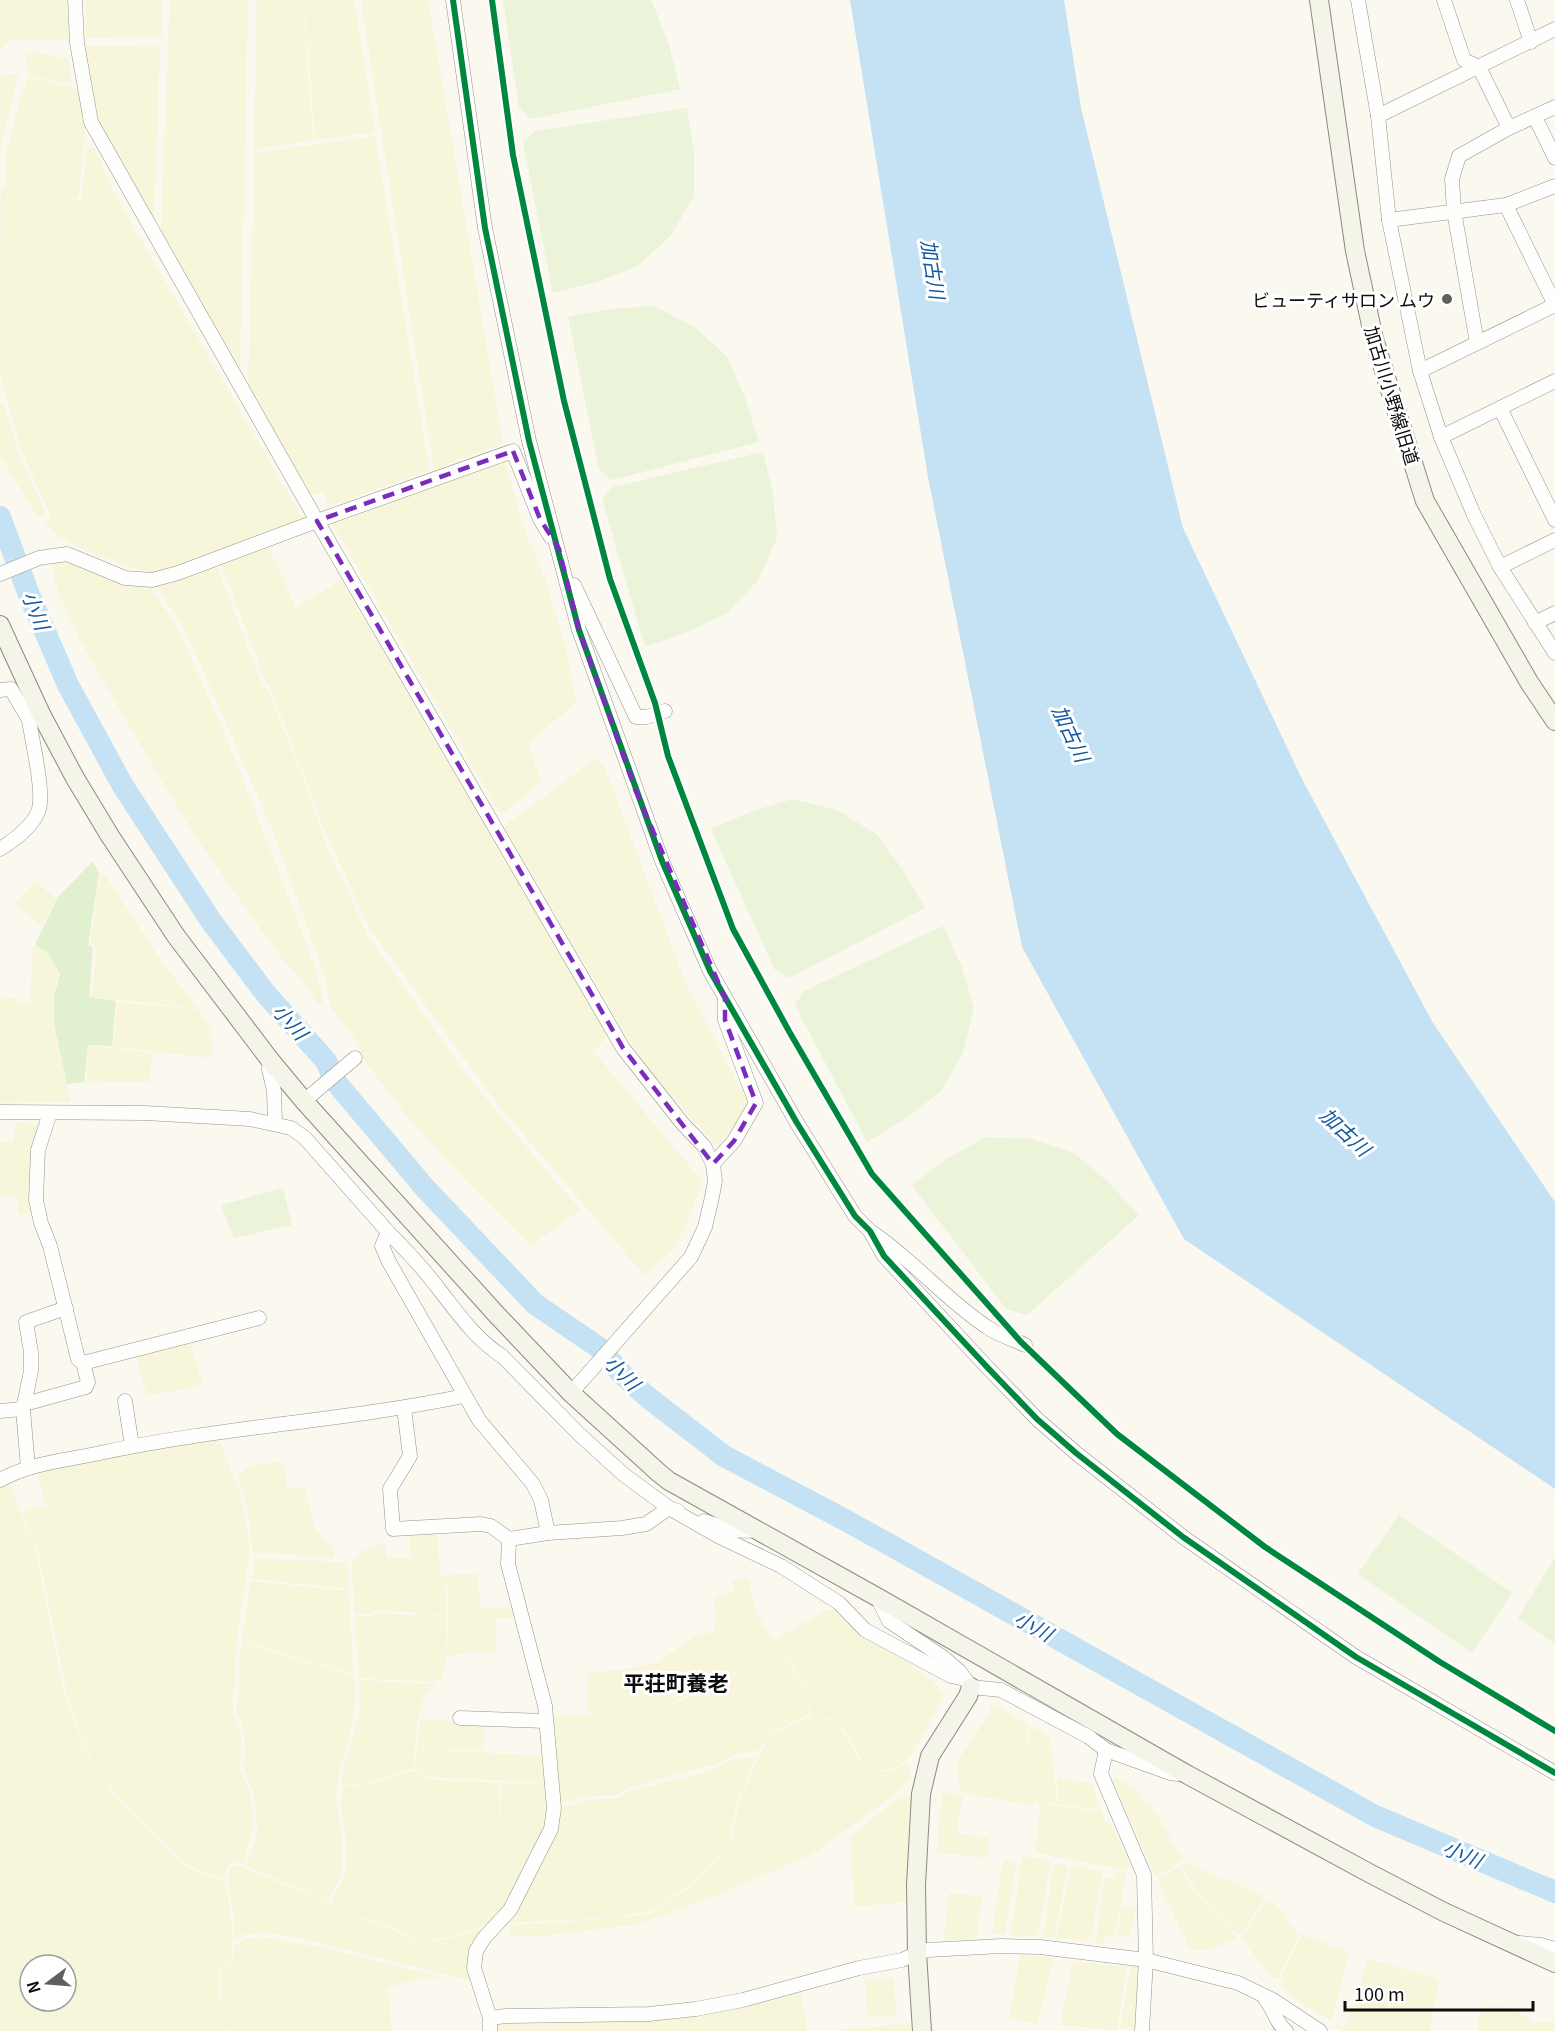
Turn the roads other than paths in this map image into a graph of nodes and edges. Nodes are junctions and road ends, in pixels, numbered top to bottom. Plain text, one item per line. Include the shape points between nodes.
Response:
1 (75, 0) edge
2 (453, 0) edge
3 (1319, 0) edge
4 (1358, 0) edge
5 (1444, 0) edge
6 (1517, 0) edge
7 (1555, 28) edge
8 (1531, 42) junction
9 (1479, 67) junction
10 (1555, 107) edge
11 (1377, 116) junction
12 (1535, 117) junction
13 (1509, 128) junction
14 (1555, 158) edge
15 (1555, 186) edge
16 (1506, 205) junction
17 (1454, 211) junction
18 (1389, 220) junction
19 (1555, 305) edge
20 (1477, 343) junction
21 (1420, 371) junction
22 (1555, 381) edge
23 (1500, 408) junction
24 (1441, 437) junction
25 (317, 520) junction
26 (1555, 520) edge
27 (1555, 540) edge
28 (559, 549) junction
29 (1500, 567) junction
30 (0, 574) edge
31 (1555, 613) edge
32 (1535, 623) junction
33 (0, 625) edge
34 (1555, 653) edge
35 (0, 690) edge
36 (665, 711) dead end
37 (35, 717) junction
38 (1555, 721) edge
39 (0, 849) edge
40 (725, 998) junction
41 (355, 1058) dead end
42 (270, 1060) junction
43 (304, 1101) junction
44 (0, 1112) edge
45 (50, 1113) junction
46 (275, 1124) junction
47 (713, 1164) junction
48 (388, 1232) junction
49 (870, 1232) junction
50 (66, 1308) junction
51 (259, 1318) dead end
52 (1025, 1345) dead end
53 (83, 1363) junction
54 (571, 1393) junction
55 (464, 1395) junction
56 (124, 1401) dead end
57 (25, 1405) junction
58 (404, 1408) junction
59 (0, 1411) edge
60 (132, 1446) junction
61 (28, 1468) junction
62 (0, 1480) edge
63 (669, 1508) junction
64 (756, 1530) junction
65 (548, 1533) junction
66 (509, 1539) junction
67 (877, 1597) junction
68 (968, 1683) junction
69 (460, 1718) dead end
70 (546, 1721) junction
71 (1106, 1750) junction
72 (1555, 1773) edge
73 (1188, 1775) junction
74 (1514, 1943) junction
75 (1555, 1949) edge
76 (916, 1953) junction
77 (1146, 1960) junction
78 (1555, 1963) edge
79 (1262, 1995) junction
80 (490, 2025) edge
81 (922, 2031) edge
82 (1142, 2031) edge
83 (1286, 2031) edge
84 (1320, 2031) edge

1 - 25 street via 77,43 91,122
2 - 28 street via 485,228 528,441
3 - 38 street, 加古川小野線旧道 via 1355,251 1374,339 1425,501
4 - 11 street
5 - 9 street via 1464,60
6 - 8 street
7 - 8 street
8 - 9 street
9 - 11 street
9 - 13 street
10 - 12 street
11 - 18 street
12 - 13 street
12 - 14 street
13 - 17 street via 1459,156 1452,179
15 - 16 street
16 - 17 street
16 - 19 street
17 - 18 street
17 - 20 street
18 - 21 street
19 - 20 street
20 - 21 street
21 - 24 street
22 - 23 street
23 - 24 street
23 - 26 street
24 - 29 street
25 - 28 street via 513,451 540,519
25 - 30 street via 152,580 125,578 67,554 39,558
25 - 47 street via 623,1048 704,1146
27 - 29 street
28 - 36 street via 636,717
28 - 40 street via 579,630 635,789 662,861
29 - 32 street
31 - 32 street
32 - 34 street
33 - 37 street
35 - 37 street via 11,689
37 - 39 street via 38,811 24,831
37 - 42 street via 164,918
40 - 47 street via 725,1020 756,1103 734,1142
40 - 49 street via 797,1123 855,1216
41 - 43 street
42 - 43 street
42 - 46 street
43 - 54 street
44 - 45 street
45 - 46 street via 146,1113
45 - 50 street via 36,1161 36,1200
46 - 48 street via 306,1138
47 - 54 street via 711,1203 691,1257
48 - 55 street via 382,1246 388,1262
48 - 63 street via 487,1347 502,1356 623,1474
49 - 52 street via 988,1328
49 - 72 street via 884,1256 961,1341 1037,1419 1085,1460 1183,1537 1356,1657
50 - 53 street via 78,1359
50 - 57 street via 26,1322 31,1371
51 - 53 street
53 - 57 street via 86,1387
54 - 64 street via 669,1481
55 - 58 street
55 - 65 street via 495,1441 533,1484
56 - 60 street
57 - 59 street
57 - 61 street
58 - 60 street
58 - 66 street via 410,1456 390,1489 393,1529 481,1524
60 - 61 street
61 - 62 street
63 - 64 street via 724,1528
63 - 65 street via 646,1524
63 - 68 street via 781,1566 839,1603 865,1630
64 - 67 street
65 - 66 street
66 - 70 street via 508,1564
67 - 68 street via 889,1621 944,1658
67 - 73 street
68 - 71 street via 1002,1690
68 - 76 street via 968,1696 930,1756 921,1794
69 - 70 street
70 - 80 street via 554,1808 551,1829 510,1910 476,1951 474,1968
71 - 73 street via 1170,1773
71 - 77 street via 1101,1774 1144,1875
73 - 74 street via 1412,1896
74 - 75 street
74 - 78 street
76 - 77 street via 1001,1946
76 - 80 street via 903,1960 743,2000 696,2008 649,2014 506,2016
76 - 81 street
77 - 79 street via 1238,1983
77 - 82 street
79 - 83 street
79 - 84 street

